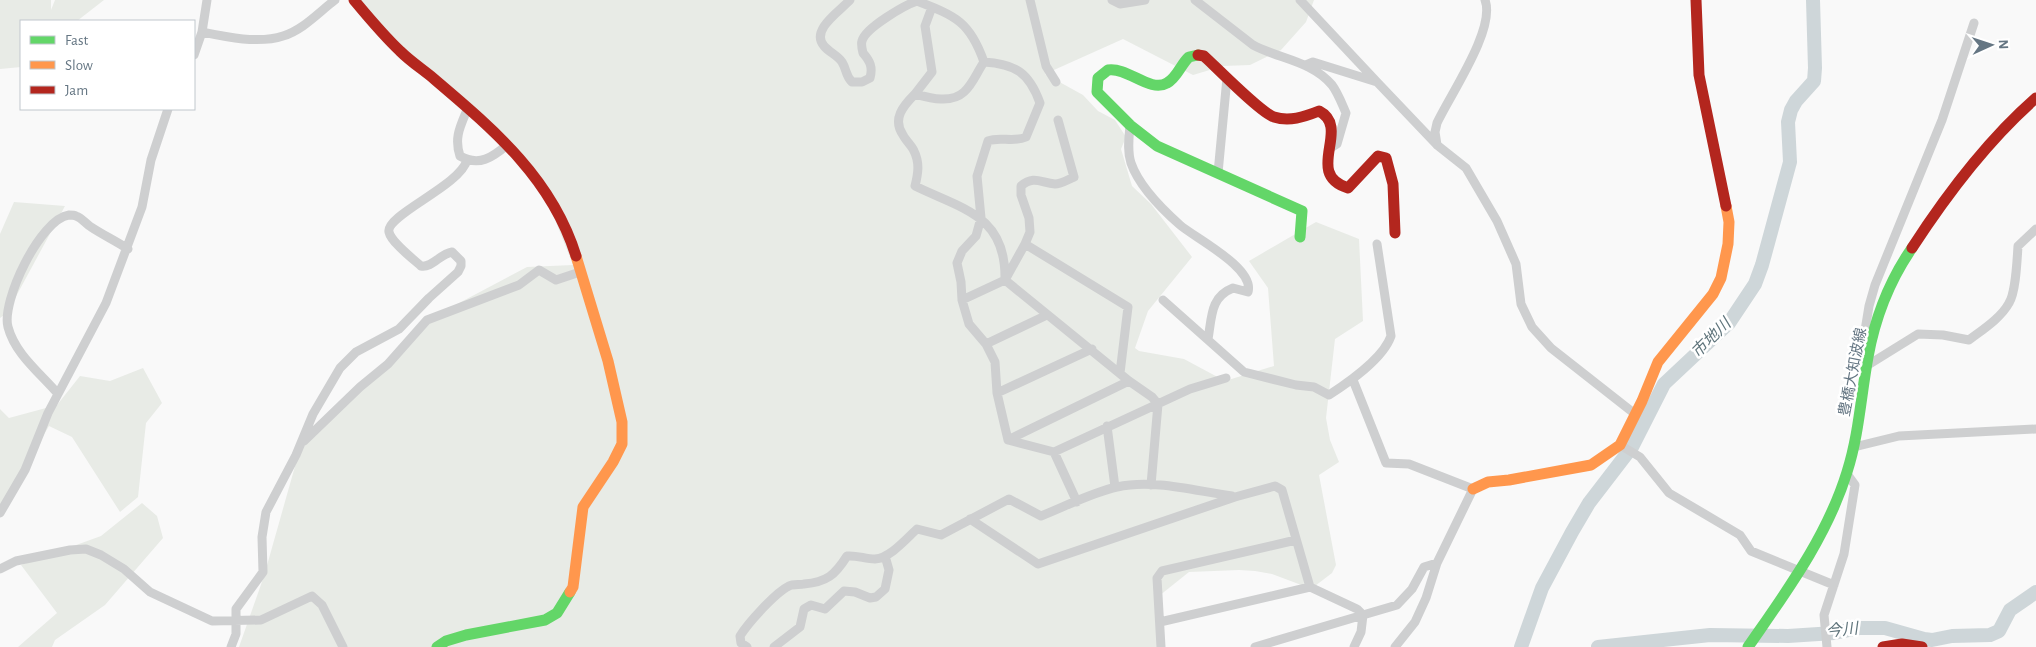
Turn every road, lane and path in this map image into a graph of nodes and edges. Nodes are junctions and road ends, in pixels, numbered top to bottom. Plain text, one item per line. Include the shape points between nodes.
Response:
1 (207, 0) edge
2 (334, 0) edge
3 (354, 0) edge
4 (850, 0) edge
5 (1030, 0) edge
6 (1112, 0) edge
7 (1145, 0) edge
8 (1195, 0) edge
9 (1300, 0) edge
10 (1484, 0) edge
11 (1696, 0) edge
12 (932, 7) junction
13 (1974, 23) dead end
14 (202, 32) junction
15 (195, 52) edge
16 (984, 62) junction
17 (1306, 66) junction
18 (1227, 78) junction
19 (1056, 82) dead end
20 (1377, 82) junction
21 (914, 94) junction
22 (2036, 98) edge
23 (168, 110) edge
24 (467, 110) junction
25 (1058, 120) dead end
26 (1130, 125) junction
27 (507, 145) junction
28 (1437, 145) junction
29 (1329, 149) junction
30 (467, 160) junction
31 (1218, 173) junction
32 (981, 218) junction
33 (2036, 229) edge
34 (1395, 233) dead end
35 (1300, 237) dead end
36 (1025, 244) junction
37 (1376, 244) dead end
38 (128, 248) junction
39 (580, 272) junction
40 (1005, 280) junction
41 (962, 300) junction
42 (1163, 300) dead end
43 (1047, 315) junction
44 (1208, 339) junction
45 (986, 344) junction
46 (1092, 349) junction
47 (1868, 365) junction
48 (1120, 373) junction
49 (1226, 378) dead end
50 (1353, 380) junction
51 (1129, 381) junction
52 (996, 393) junction
53 (58, 394) junction
54 (1158, 404) junction
55 (1635, 414) junction
56 (1106, 426) junction
57 (2036, 429) edge
58 (1008, 440) junction
59 (300, 445) junction
60 (1620, 445) junction
61 (1854, 447) junction
62 (1054, 452) junction
63 (1847, 474) junction
64 (1151, 485) junction
65 (1115, 487) junction
66 (1473, 489) junction
67 (1234, 497) junction
68 (1077, 502) junction
69 (0, 513) edge
70 (970, 519) junction
71 (1296, 540) junction
72 (885, 556) junction
73 (1436, 563) junction
74 (0, 569) edge
75 (1799, 571) junction
76 (1834, 584) junction
77 (1310, 587) junction
78 (1363, 615) junction
79 (237, 620) junction
80 (1160, 622) junction
81 (1748, 646) edge
82 (231, 647) edge
83 (343, 647) edge
84 (437, 647) edge
85 (747, 647) edge
86 (774, 647) edge
87 (1161, 647) edge
88 (1255, 647) edge
89 (1354, 647) edge
90 (1395, 647) edge
91 (1826, 647) edge
92 (1883, 647) edge
93 (1922, 647) edge

1 - 14 street
2 - 14 street via 285,36 253,39
3 - 24 street via 379,30
4 - 12 street via 823,25 820,35 822,45 842,62 846,76 852,82 870,78 870,61 862,53 862,40 867,33 909,4 918,1
5 - 19 street via 1046,66
6 - 7 street via 1120,4
8 - 17 street via 1253,46
9 - 20 street
10 - 28 street via 1486,23 1437,123
11 - 55 street via 1699,75 1729,222 1728,244 1721,278 1713,294 1658,362
12 - 16 street via 962,22 978,44
12 - 21 street via 925,26 932,72
13 - 47 street via 1942,120 1875,285 1863,343
14 - 15 street
16 - 21 street via 963,93 946,99
16 - 32 street via 1018,68 1037,93 1040,103 1026,137 988,141 977,176
17 - 20 street via 1313,62
17 - 29 street via 1322,75 1333,87 1346,113 1337,144
18 - 26 street via 1204,56 1196,53 1185,60 1170,82 1161,86 1122,70 1105,71 1098,77 1097,92
18 - 29 street via 1268,115 1278,119 1298,119 1319,111 1328,115 1332,125
18 - 31 street
20 - 28 street
21 - 32 street via 902,107 898,120 919,170 915,186
22 - 47 street, 豊橋大知波線 via 2014,117 1984,152 1910,249 1888,291 1872,340
23 - 38 street
24 - 27 street
24 - 30 street via 457,133 460,156
25 - 36 street via 1074,177 1058,184 1028,180 1021,186 1030,232
26 - 31 street via 1157,146
26 - 44 street via 1132,164 1151,198 1182,227 1217,249 1247,281 1248,292 1233,288 1218,297
27 - 30 street via 491,158
27 - 39 street via 540,182 562,218
28 - 55 street via 1466,168 1497,221 1516,264 1521,304 1532,327 1551,348
29 - 34 street via 1329,174 1345,189 1378,156 1386,158 1392,187
30 - 59 street via 457,176 401,214 389,229 398,244 421,266 428,266 452,252 461,262 458,272 399,329 356,352 340,368 313,414
31 - 35 street via 1302,211
32 - 40 street via 1000,242
32 - 41 street via 976,236 957,262
33 - 47 street via 2018,246 2010,303 1978,333 1969,340 1918,334
36 - 40 street
36 - 48 street via 1128,307
37 - 50 street via 1391,336 1388,345
38 - 53 street via 106,303
38 - 53 street via 75,215 69,215 49,228 32,249 7,313 8,328 14,344
39 - 59 street via 556,280 539,270 504,292 427,320 388,364 360,386
39 - 84 street via 608,361 622,422 622,444 582,507 573,587 557,613 545,620 466,635
40 - 41 street
40 - 43 street
41 - 45 street via 968,324
42 - 44 street
43 - 45 street
43 - 46 street
44 - 50 street via 1244,372 1314,387 1329,395
45 - 52 street via 995,362
46 - 48 street
46 - 52 street
47 - 61 street, 豊橋大知波線
48 - 51 street
49 - 54 street
50 - 66 street via 1386,463 1409,464
51 - 54 street
51 - 58 street
52 - 58 street
53 - 69 street via 24,470
54 - 56 street
54 - 64 street
55 - 60 street
56 - 62 street
56 - 65 street
57 - 61 street via 1899,436
58 - 62 street
59 - 79 street via 266,512 262,537 263,572 236,609
60 - 66 street via 1591,465 1488,482
60 - 75 street via 1640,457 1669,493 1740,535 1750,551
61 - 63 street, 豊橋大知波線
62 - 68 street
63 - 75 street, 豊橋大知波線 via 1829,520
63 - 76 street via 1855,485 1844,554
64 - 65 street
64 - 67 street
65 - 68 street
66 - 73 street
67 - 70 street via 1038,564
67 - 71 street via 1275,486 1282,490
68 - 70 street via 1041,516 1009,500
70 - 72 street via 941,534 917,529
71 - 77 street
71 - 80 street via 1162,571 1157,578
72 - 85 street via 877,559 847,556 839,569 822,582 789,586 744,629 741,643
72 - 86 street via 889,570 885,589 876,597 844,591 825,609 811,605 804,609 800,627
73 - 78 street via 1424,567 1412,589 1396,604
73 - 90 street via 1415,622
74 - 79 street via 16,562 86,549 124,569 150,592 212,621
75 - 76 street
75 - 81 street, 豊橋大知波線
76 - 91 street via 1824,615
77 - 78 street
77 - 80 street
78 - 88 street
78 - 89 street via 1361,632
79 - 82 street
79 - 83 street via 260,620 312,596 322,606
80 - 87 street
92 - 93 street via 1902,644

